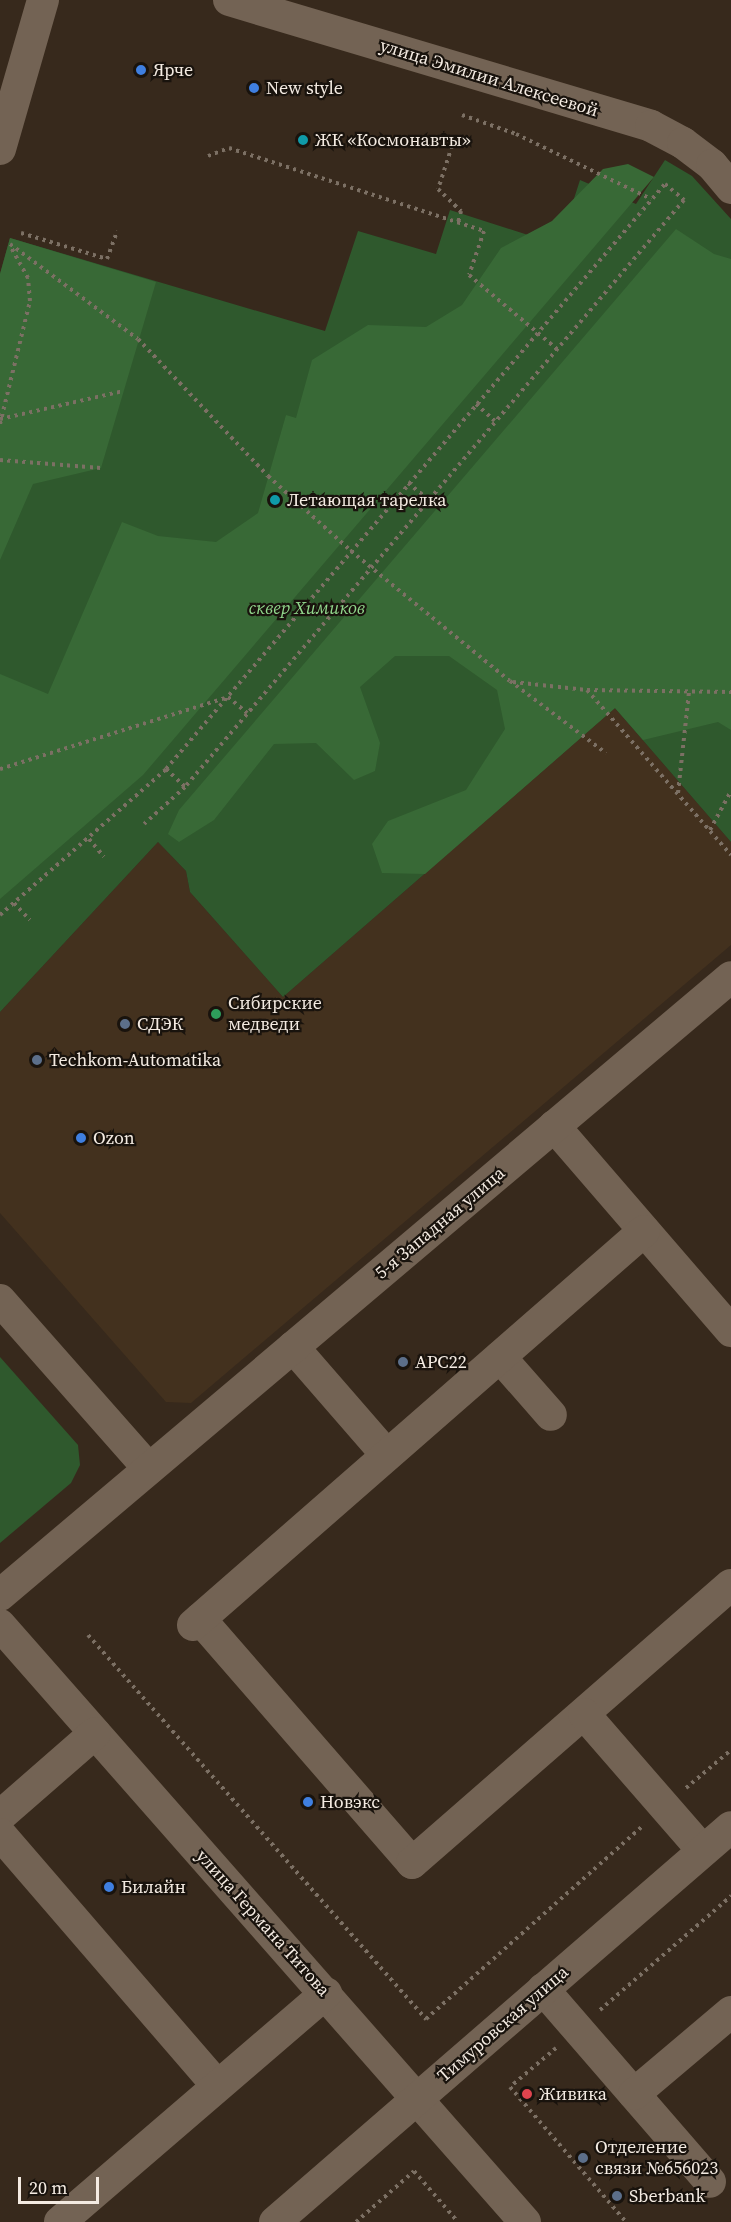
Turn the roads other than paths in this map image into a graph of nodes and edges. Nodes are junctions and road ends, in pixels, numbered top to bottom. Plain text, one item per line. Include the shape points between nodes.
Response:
1 (43, 0) edge
2 (229, 0) edge
3 (0, 146) edge
4 (724, 167) edge
5 (731, 977) edge
6 (554, 1126) junction
7 (644, 1231) junction
8 (0, 1300) edge
9 (731, 1331) edge
10 (293, 1347) junction
11 (500, 1357) junction
12 (552, 1415) dead end
13 (387, 1455) junction
14 (149, 1469) junction
15 (731, 1585) edge
16 (0, 1595) edge
17 (0, 1625) edge
18 (584, 1714) junction
19 (95, 1733) junction
20 (0, 1816) edge
21 (731, 1827) edge
22 (0, 1834) edge
23 (703, 1851) junction
24 (543, 1989) junction
25 (326, 1993) junction
26 (731, 2012) edge
27 (218, 2085) junction
28 (634, 2094) junction
29 (419, 2098) junction
30 (710, 2182) dead end
31 (510, 2217) edge
32 (60, 2222) edge
33 (276, 2222) edge

1 - 3 street
2 - 4 street, улица Эмилии Алексеевой via 651,126
5 - 6 street, 5-я Западная улица
6 - 7 street
6 - 10 street, 5-я Западная улица
7 - 9 street
7 - 11 street
8 - 14 street
10 - 13 street
10 - 14 street, 5-я Западная улица
11 - 12 street
11 - 13 street
13 - 18 street via 196,1622 412,1863
14 - 16 street
15 - 18 street
17 - 19 street, улица Германа Титова
18 - 23 street
19 - 20 street
19 - 25 street, улица Германа Титова
21 - 23 street, Тимуровская улица
22 - 27 street
23 - 24 street, Тимуровская улица
24 - 28 street
24 - 29 street, Тимуровская улица
25 - 27 street
25 - 29 street, улица Германа Титова
26 - 28 street
27 - 32 street
28 - 30 street
29 - 31 street, улица Германа Титова
29 - 33 street, Тимуровская улица

